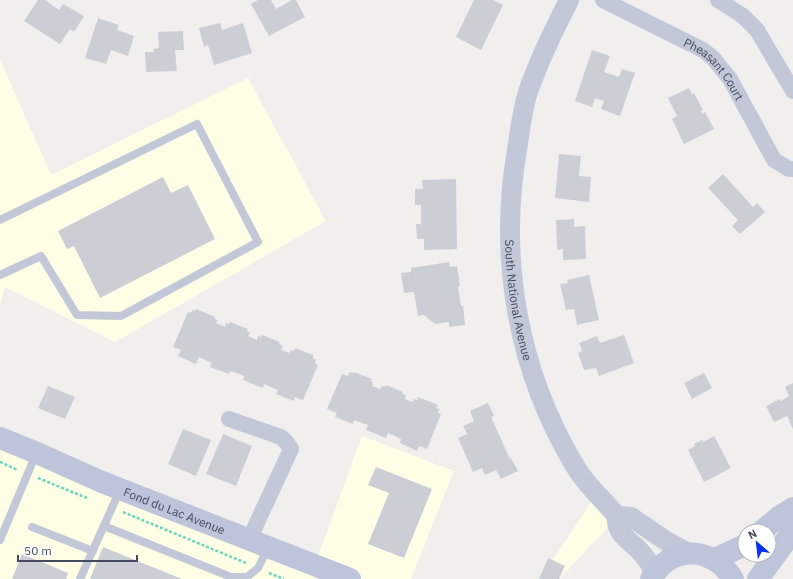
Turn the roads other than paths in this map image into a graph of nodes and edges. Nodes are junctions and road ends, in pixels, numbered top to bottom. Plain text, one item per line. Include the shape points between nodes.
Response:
1 (568, 0) edge
2 (603, 0) edge
3 (718, 0) edge
4 (793, 91) edge
5 (793, 169) edge
6 (0, 220) edge
7 (0, 275) edge
8 (228, 419) dead end
9 (0, 438) edge
10 (37, 453) junction
11 (117, 499) junction
12 (793, 508) edge
13 (616, 516) junction
14 (772, 523) edge
15 (104, 526) junction
16 (32, 527) dead end
17 (793, 531) edge
18 (0, 540) edge
19 (259, 543) junction
20 (737, 549) edge
21 (93, 551) junction
22 (689, 553) junction
23 (715, 559) junction
24 (653, 575) edge
25 (80, 579) edge
26 (350, 579) edge
27 (733, 579) edge
28 (758, 579) edge

1 - 13 street, South National Avenue via 533,77 521,117 511,191 511,271 523,342 549,418 580,474
2 - 5 street, Pheasant Court via 703,50 713,58 730,79 774,160 789,170
3 - 4 street via 743,16 757,30
6 - 7 lane via 197,124 258,242 121,316 77,315 41,256
8 - 19 street via 281,437 291,449
9 - 10 main road, Fond du Lac Avenue
10 - 11 main road, Fond du Lac Avenue via 102,482
10 - 18 lane
11 - 15 lane
11 - 19 main road, Fond du Lac Avenue
12 - 14 main road
13 - 22 street via 631,517
13 - 24 street, South National Avenue via 619,529 638,549
15 - 19 lane via 231,577 247,577 258,568
15 - 21 lane
16 - 21 lane
17 - 28 main road
19 - 26 main road, Fond du Lac Avenue
20 - 23 main road
21 - 25 lane
22 - 23 main road
22 - 24 main road via 664,562
23 - 27 main road via 725,567

